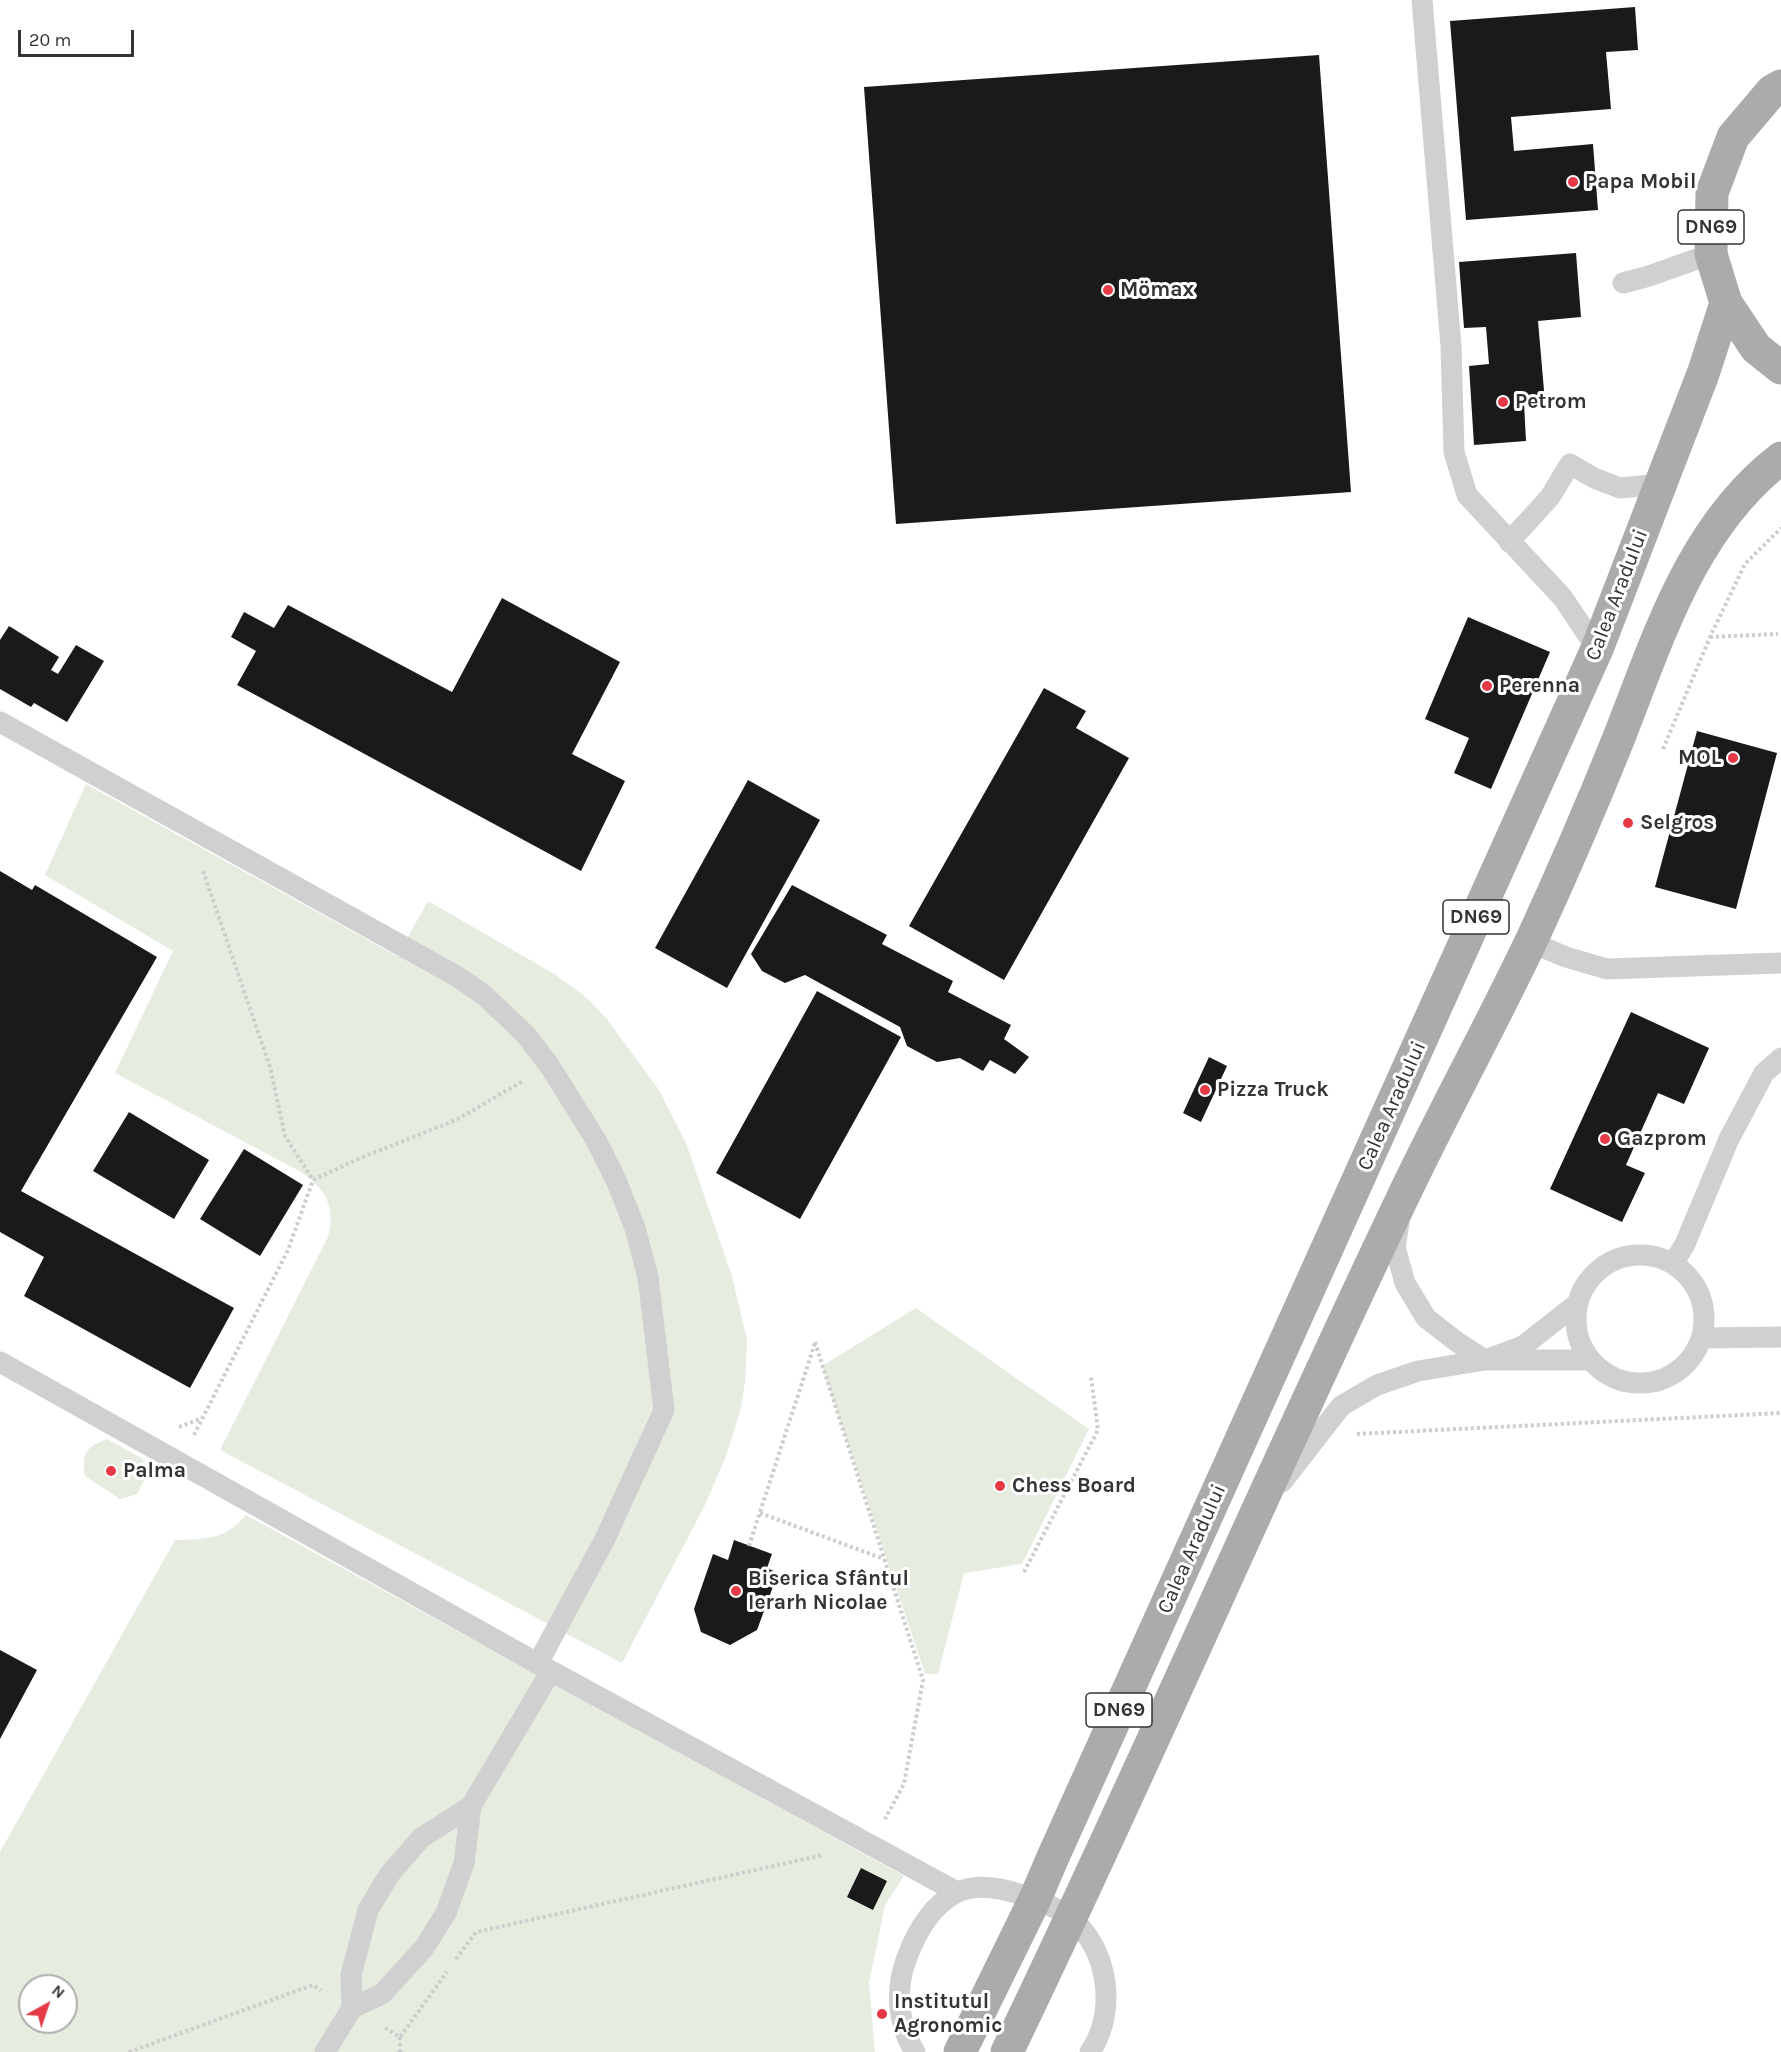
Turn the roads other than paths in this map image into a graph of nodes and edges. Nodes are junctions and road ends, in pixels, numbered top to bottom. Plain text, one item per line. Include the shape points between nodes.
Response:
1 (1422, 0) edge
2 (1778, 83) edge
3 (1711, 254) junction
4 (1623, 283) dead end
5 (1726, 303) junction
6 (1781, 368) edge
7 (1781, 458) edge
8 (1660, 484) junction
9 (1509, 543) junction
10 (1597, 649) junction
11 (0, 722) edge
12 (1530, 942) junction
13 (1781, 963) edge
14 (1781, 1058) edge
15 (1402, 1198) junction
16 (1673, 1264) junction
17 (1578, 1303) junction
18 (1781, 1337) edge
19 (1702, 1338) junction
20 (1485, 1360) junction
21 (1591, 1360) junction
22 (0, 1362) edge
23 (1244, 1537) junction
24 (544, 1667) junction
25 (471, 1806) junction
26 (957, 1892) junction
27 (1035, 1899) junction
28 (1071, 1919) junction
29 (352, 2008) junction
30 (325, 2052) edge
31 (915, 2052) edge
32 (960, 2052) edge
33 (1007, 2052) edge
34 (1090, 2052) edge

1 - 9 lane via 1451,346 1454,452 1467,495
2 - 3 main road, DN69 via 1733,137 1712,193
3 - 4 lane
3 - 5 main road, DN69
5 - 6 main road, DN69 via 1756,348
5 - 8 main road, Calea Aradului / DN69
7 - 12 main road, Calea Aradului / DN69 via 1731,506 1687,573 1652,650 1589,812
8 - 9 lane via 1620,488 1570,464 1550,497
8 - 10 main road, Calea Aradului / DN69
9 - 10 lane via 1563,598
10 - 27 main road, Calea Aradului / DN69
11 - 24 lane via 458,976 526,1035 596,1140 635,1228 648,1277 664,1410
12 - 13 lane via 1607,969
12 - 15 main road, Calea Aradului / DN69
14 - 16 lane via 1764,1073 1734,1129
15 - 20 lane via 1395,1247 1405,1283 1426,1317
15 - 23 main road, Calea Aradului / DN69
16 - 17 lane via 1649,1255 1623,1257 1608,1263 1584,1287
16 - 19 lane via 1689,1278 1700,1296 1705,1317
17 - 20 lane via 1523,1346
17 - 21 lane via 1578,1333
18 - 19 lane
19 - 21 lane via 1691,1358 1674,1374 1653,1382 1630,1383 1609,1375
20 - 21 lane
20 - 23 lane via 1418,1371 1377,1385 1341,1406
22 - 24 lane
23 - 28 main road, Calea Aradului / DN69
24 - 25 lane
24 - 26 lane
25 - 29 lane via 464,1863 446,1913 424,1948 382,1994
25 - 29 lane via 421,1838 389,1875 368,1910 351,1975
26 - 27 lane via 1002,1889
26 - 31 lane via 927,1920 903,1967 899,2006
27 - 28 lane
27 - 32 main road, Calea Aradului / DN69
28 - 33 main road, Calea Aradului / DN69
28 - 34 lane via 1098,1954 1106,1991 1102,2027
29 - 30 lane

